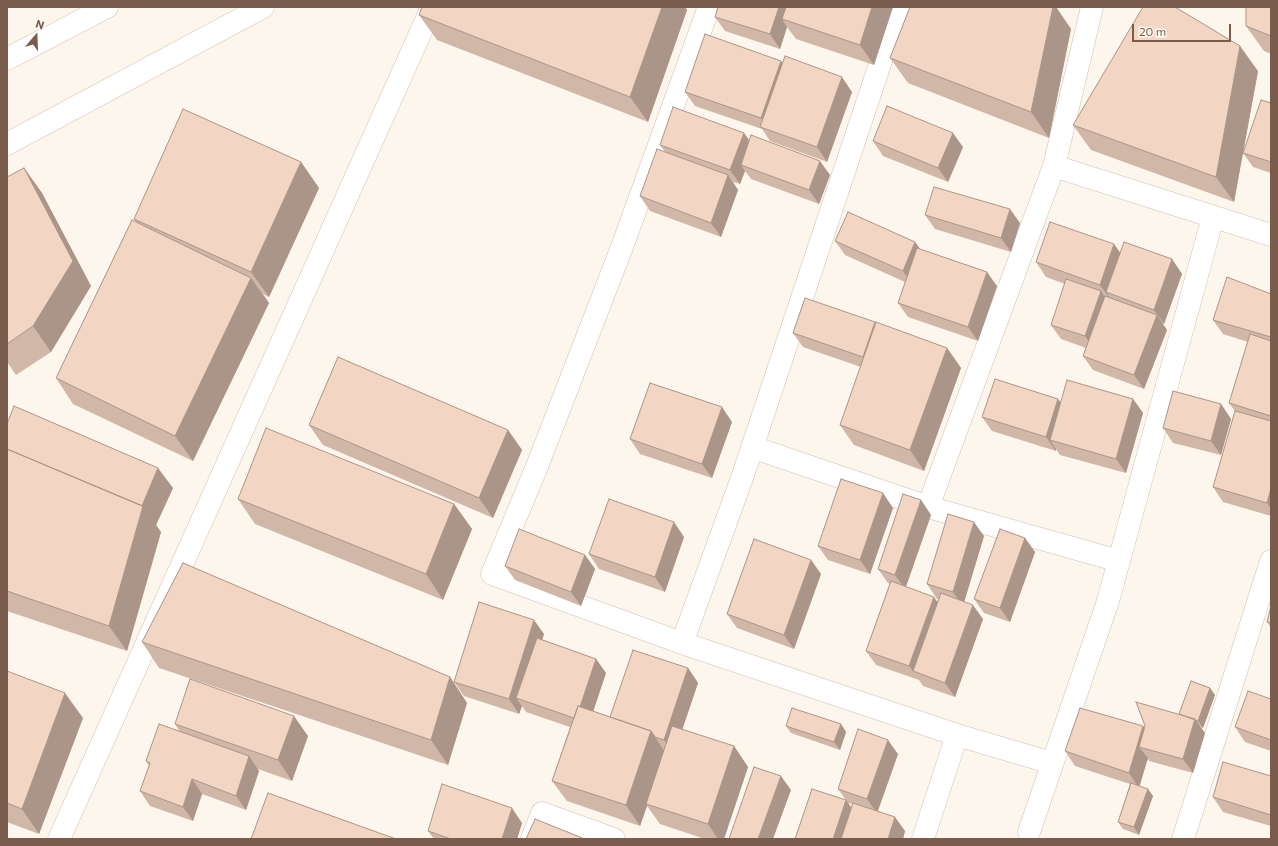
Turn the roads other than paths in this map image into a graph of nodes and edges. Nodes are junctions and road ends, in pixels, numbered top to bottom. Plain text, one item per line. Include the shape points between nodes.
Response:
1 (107, 7) edge
2 (263, 7) edge
3 (432, 7) edge
4 (709, 7) edge
5 (899, 7) edge
6 (1092, 7) edge
7 (7, 59) edge
8 (7, 144) edge
9 (1054, 166) junction
10 (1213, 217) junction
11 (1271, 236) edge
12 (752, 447) junction
13 (928, 506) junction
14 (1119, 561) junction
15 (1271, 561) edge
16 (682, 644) junction
17 (957, 735) junction
18 (1052, 763) junction
19 (1029, 832) dead end
20 (59, 839) edge
21 (532, 839) edge
22 (614, 839) edge
23 (923, 839) edge
24 (1183, 839) edge

1 - 7 street
2 - 8 street
3 - 20 street
4 - 16 street via 622,247 536,470 492,574
5 - 12 street
6 - 9 street
9 - 10 street
9 - 13 street
10 - 11 street
10 - 14 street
12 - 13 street
12 - 16 street
13 - 14 street
14 - 18 street via 1108,601
15 - 24 street
16 - 17 street
17 - 18 street
17 - 23 street
18 - 19 street
21 - 22 street via 542,813

